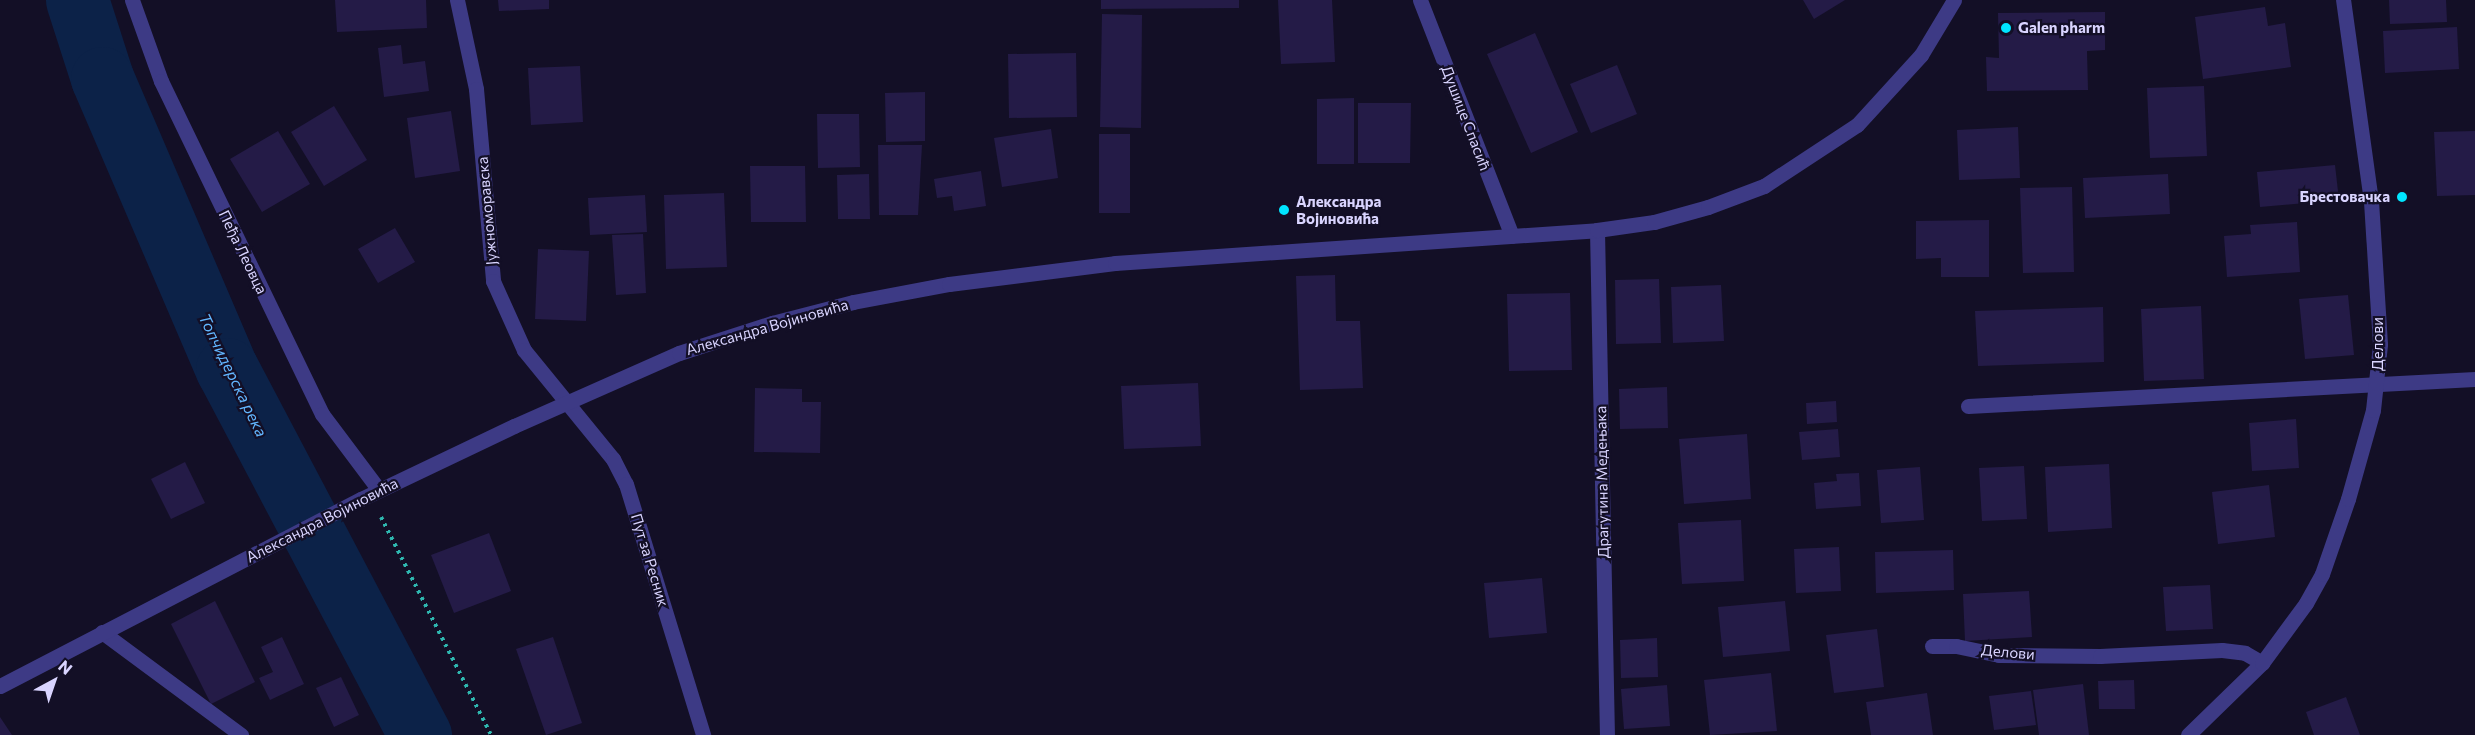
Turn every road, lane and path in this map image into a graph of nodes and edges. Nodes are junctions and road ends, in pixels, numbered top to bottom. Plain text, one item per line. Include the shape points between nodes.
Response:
1 (132, 0) edge
2 (457, 0) edge
3 (1420, 0) edge
4 (1954, 0) edge
5 (2343, 0) edge
6 (1598, 230) junction
7 (1512, 236) junction
8 (2475, 379) edge
9 (2378, 383) junction
10 (564, 403) junction
11 (1968, 406) dead end
12 (370, 495) junction
13 (102, 632) junction
14 (1932, 646) dead end
15 (2262, 663) junction
16 (0, 686) edge
17 (241, 735) edge
18 (491, 735) edge
19 (703, 735) edge
20 (1606, 735) edge
21 (2188, 735) edge

1 - 12 street, Пеђа Леовца via 161,81 321,414
2 - 10 street, Јужноморавска via 476,89 493,281 524,350
3 - 7 street, Душице Спасић
4 - 6 street, Александра Војиновића via 1921,55 1900,81 1857,125 1824,150 1764,186 1708,207 1654,222
5 - 9 street, Делови via 2371,201 2380,344
6 - 7 street, Александра Војиновића
6 - 20 street, Драгутина Медењака
7 - 10 street, Александра Војиновића via 1115,264 949,284 853,302 772,323 679,353
8 - 9 street
9 - 11 street
9 - 15 street, Делови via 2363,455 2322,574
10 - 12 street, Александра Војиновића
10 - 19 street, Пут за Ресник via 613,459 626,484
12 - 13 street, Александра Војиновића
12 - 18 path
13 - 16 street, Александра Војиновића
13 - 17 street
14 - 15 street, Делови via 1956,646 2000,655 2100,656 2222,650 2245,654
15 - 21 street, Делови

